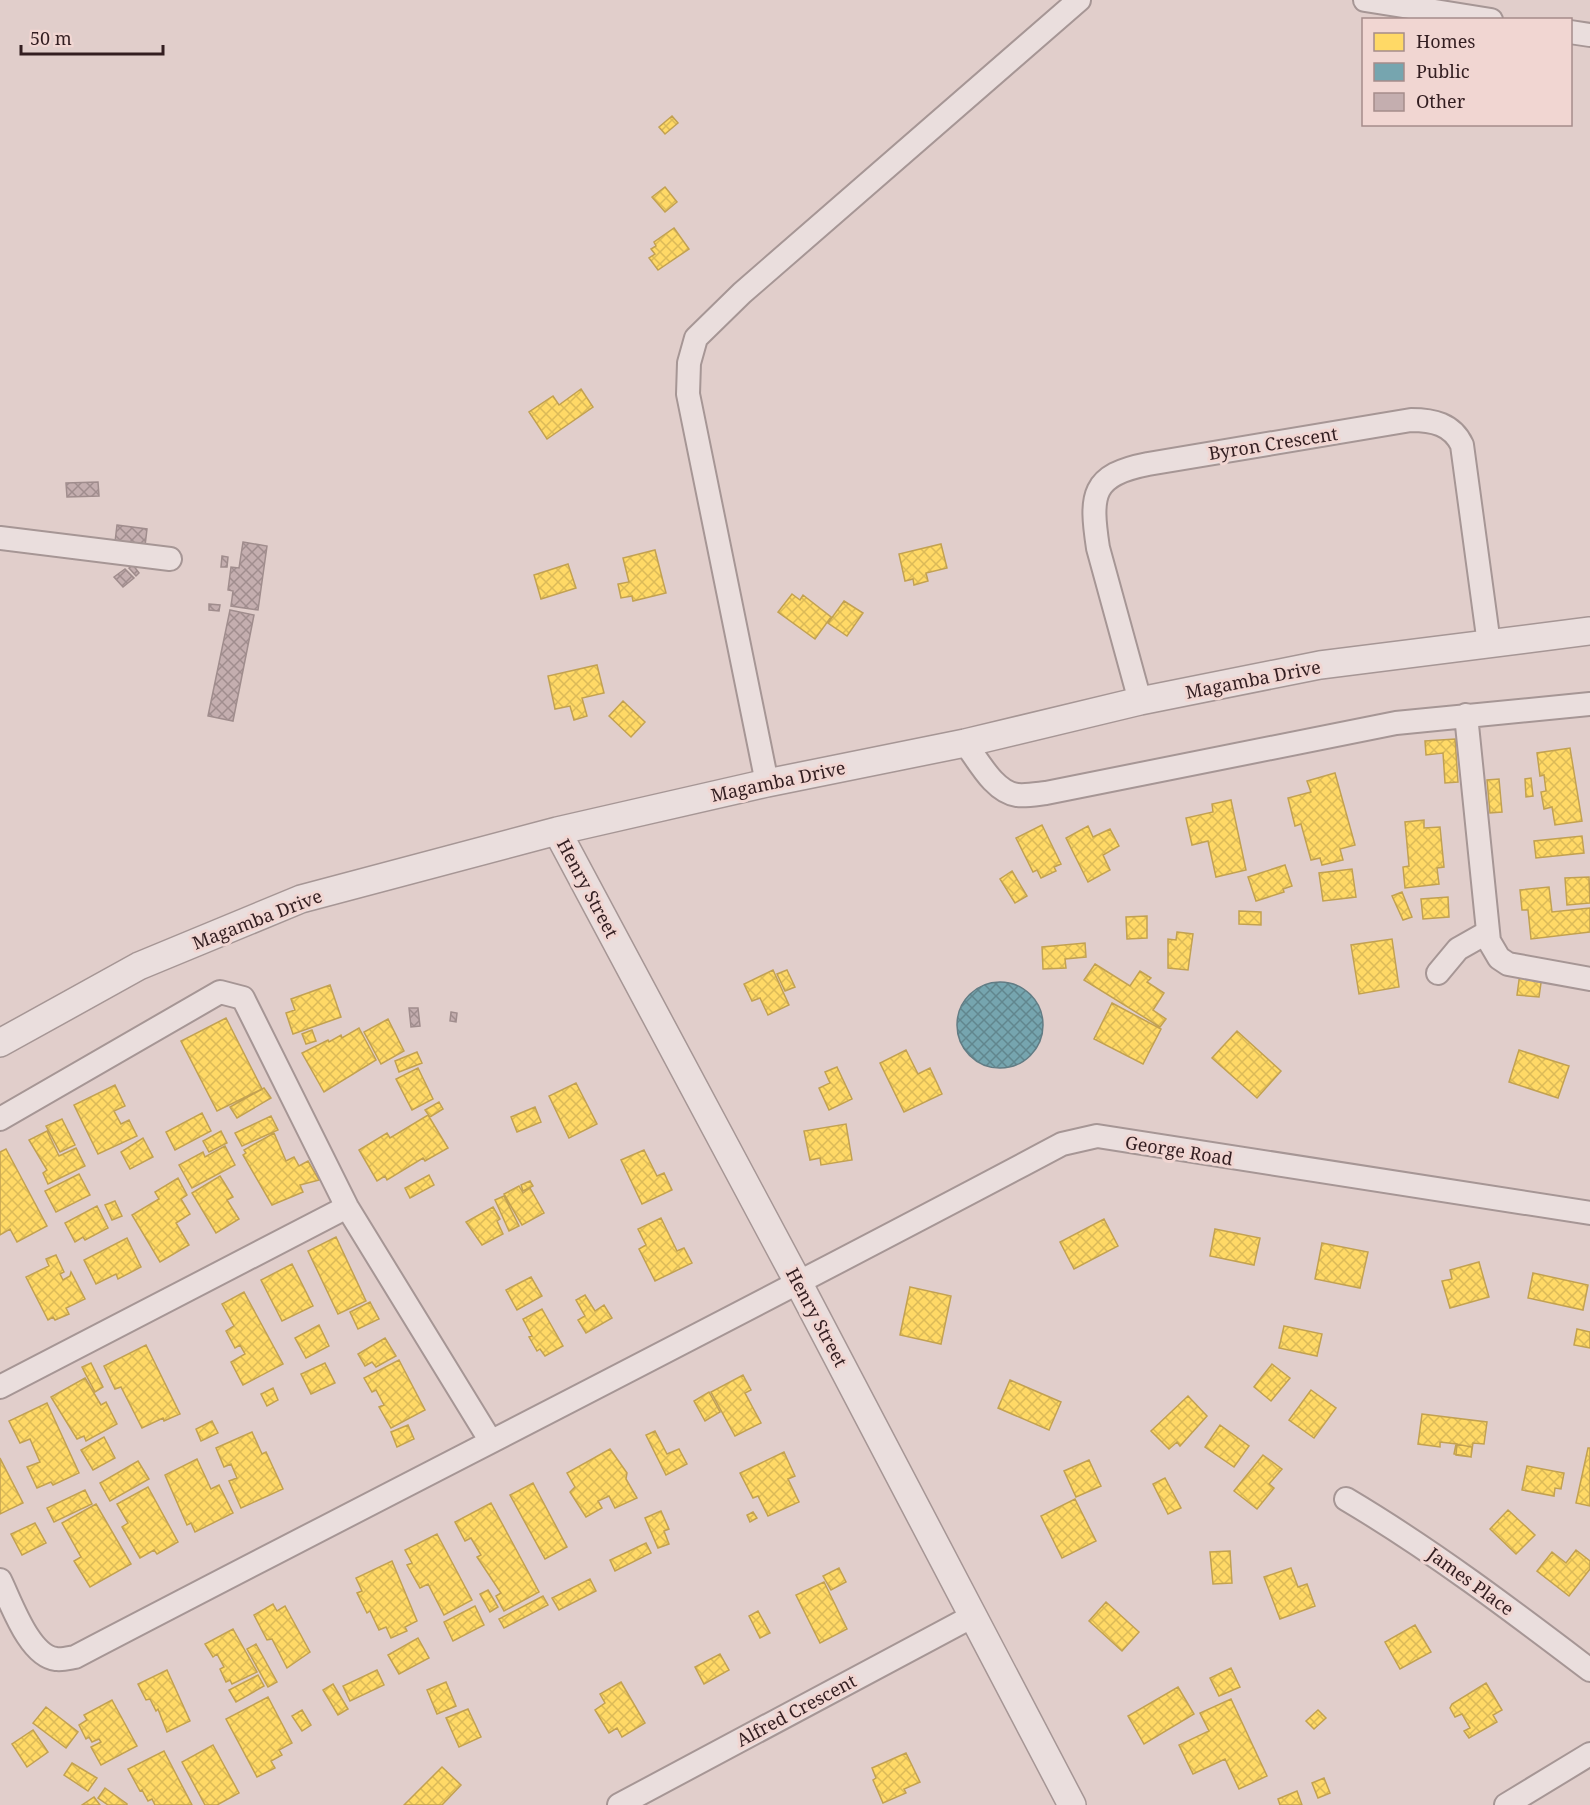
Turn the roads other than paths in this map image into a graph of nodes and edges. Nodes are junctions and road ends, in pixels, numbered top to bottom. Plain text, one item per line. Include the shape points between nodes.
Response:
1 (1079, 0) edge
2 (1365, 0) edge
3 (1478, 18) edge
4 (1572, 32) edge
5 (1590, 35) edge
6 (0, 538) edge
7 (170, 559) dead end
8 (1590, 631) edge
9 (1489, 644) junction
10 (1140, 701) junction
11 (1590, 704) edge
12 (1466, 715) junction
13 (965, 743) junction
14 (767, 783) junction
15 (557, 831) junction
16 (1488, 933) junction
17 (1438, 973) dead end
18 (1590, 979) edge
19 (0, 1043) edge
20 (0, 1119) edge
21 (347, 1207) junction
22 (1590, 1214) edge
23 (799, 1284) junction
24 (0, 1387) edge
25 (490, 1440) junction
26 (1346, 1498) dead end
27 (0, 1580) edge
28 (973, 1616) junction
29 (1590, 1671) edge
30 (1590, 1754) edge
31 (619, 1805) edge
32 (1072, 1805) edge
33 (1506, 1805) edge

1 - 14 street via 742,293 696,338 689,363 688,394
2 - 3 street
4 - 5 street
6 - 7 street
8 - 9 street, Magamba Drive
9 - 10 street, Magamba Drive via 1320,665
9 - 10 street, Byron Crescent via 1462,445 1456,433 1444,425 1428,420 1399,422 1148,464 1108,477 1095,501 1096,539
10 - 13 street, Magamba Drive
11 - 12 street
12 - 13 street via 1348,731 1046,793 1017,795 998,785
12 - 16 street
13 - 14 street, Magamba Drive
14 - 15 street, Magamba Drive
15 - 19 street, Magamba Drive via 301,899 139,966
15 - 23 street, Henry Street
16 - 17 street via 1458,949
16 - 18 street via 1493,949 1508,964
20 - 21 street via 219,992 243,998
21 - 24 street
21 - 25 street
22 - 23 street, George Road via 1097,1136 1062,1144
23 - 25 street, George Road
23 - 28 street, Henry Street
25 - 27 street, George Road via 75,1657 56,1659 43,1655 32,1645
26 - 29 street, James Place via 1406,1534
28 - 31 street, Alfred Crescent
28 - 32 street, Henry Street
30 - 33 street

